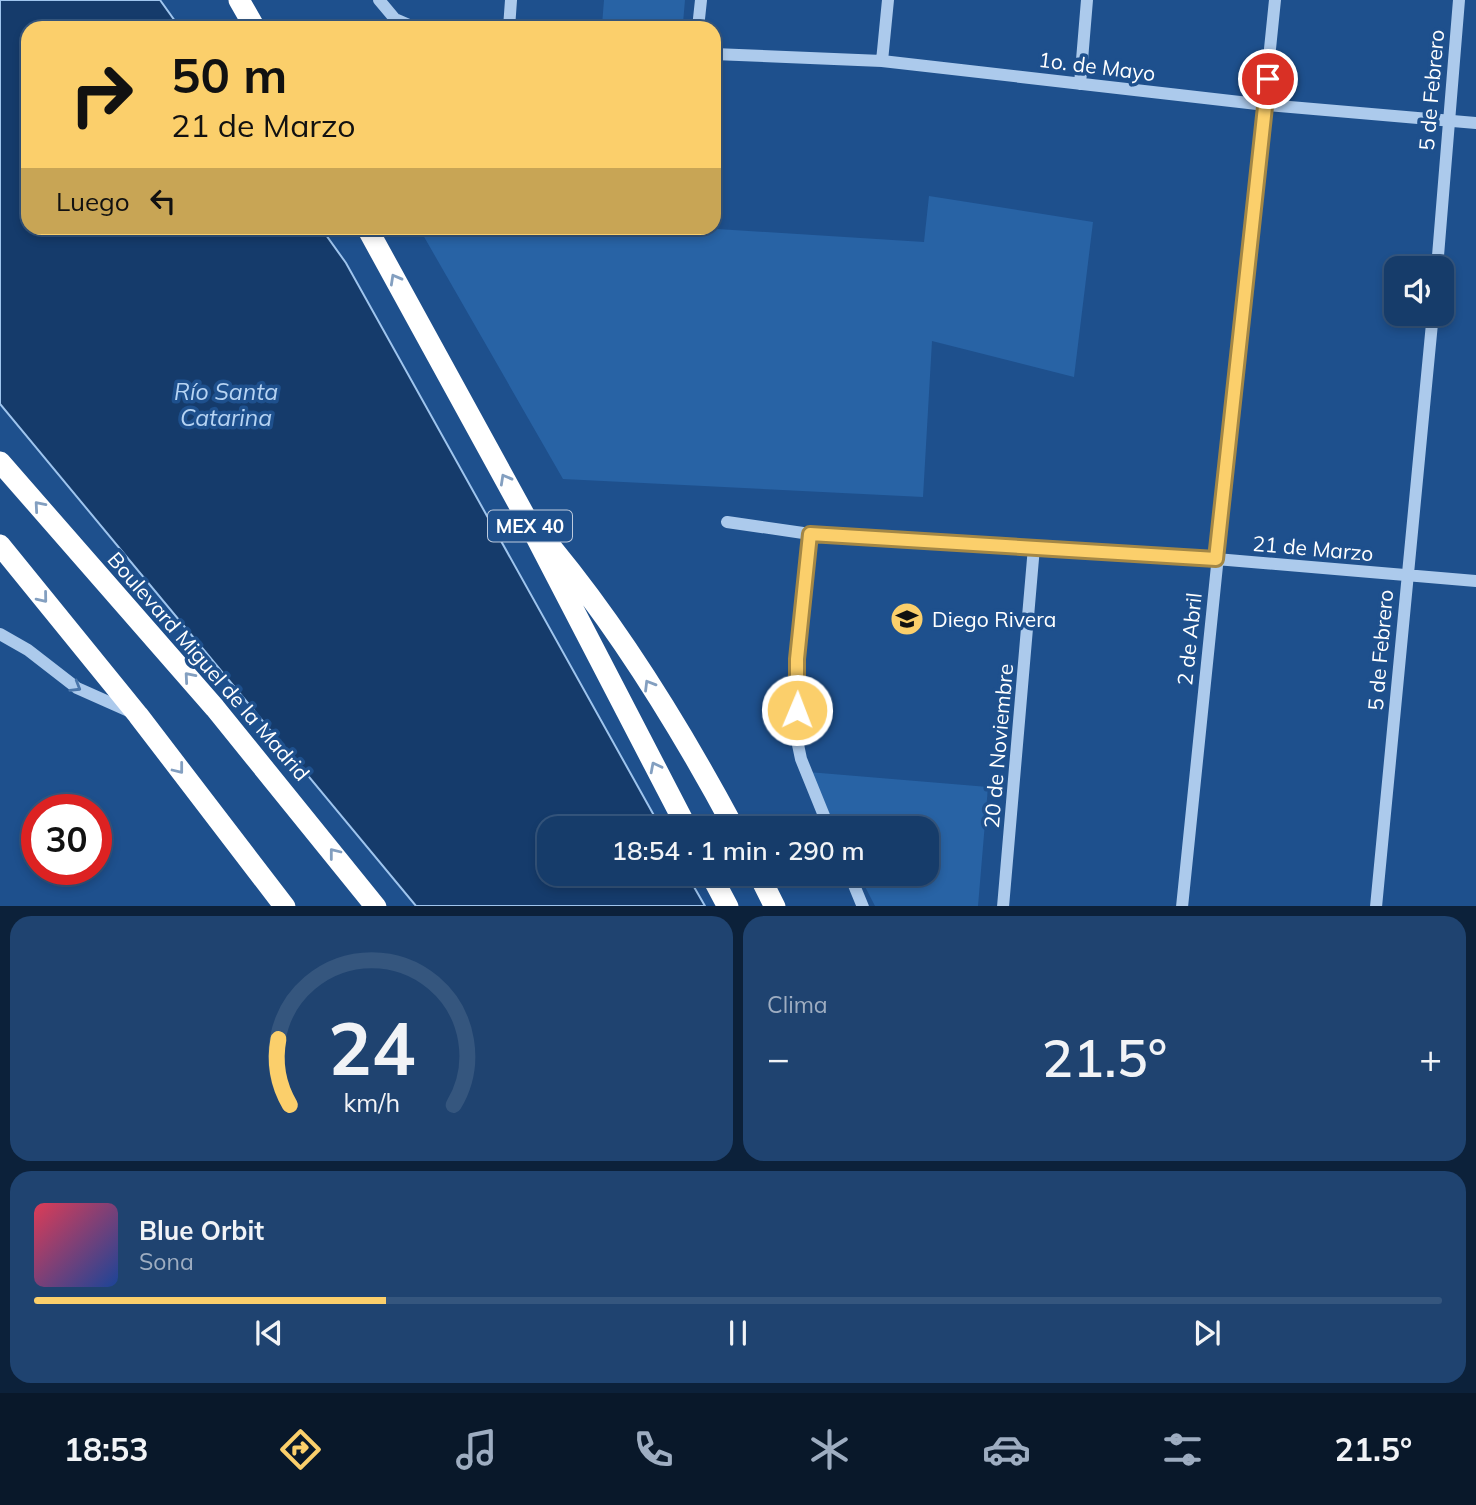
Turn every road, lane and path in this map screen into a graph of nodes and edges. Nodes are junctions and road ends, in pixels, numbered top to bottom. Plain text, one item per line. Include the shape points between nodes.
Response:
1 (239, 0) edge
2 (254, 0) edge
3 (379, 0) edge
4 (512, 0) edge
5 (701, 0) edge
6 (888, 0) edge
7 (1087, 0) edge
8 (1275, 0) edge
9 (1459, 0) edge
10 (251, 21) edge
11 (263, 21) edge
12 (400, 21) edge
13 (510, 21) edge
14 (699, 21) edge
15 (721, 54) edge
16 (882, 61) junction
17 (1080, 84) junction
18 (1266, 105) junction
19 (1447, 121) junction
20 (1476, 123) edge
21 (371, 235) edge
22 (1438, 256) edge
23 (1432, 326) edge
24 (0, 462) edge
25 (525, 516) junction
26 (727, 522) dead end
27 (810, 534) junction
28 (0, 545) edge
29 (1034, 547) junction
30 (1216, 559) junction
31 (1407, 575) junction
32 (1476, 581) edge
33 (0, 634) edge
34 (138, 715) junction
35 (681, 816) edge
36 (727, 816) edge
37 (824, 816) edge
38 (717, 886) edge
39 (765, 886) edge
40 (855, 886) edge
41 (285, 906) edge
42 (376, 906) edge
43 (728, 906) edge
44 (775, 906) edge
45 (863, 906) edge
46 (1003, 906) edge
47 (1182, 906) edge
48 (1376, 906) edge

1 - 10 highway
2 - 11 highway
3 - 12 street
4 - 13 street
5 - 14 street
6 - 16 street
7 - 17 street
8 - 18 street, 2 de Abril
9 - 19 street, 5 de Febrero
15 - 16 street, 1o. de Mayo
16 - 17 street, 1o. de Mayo
17 - 18 street, 1o. de Mayo
18 - 19 street, 1o. de Mayo
18 - 30 street, 2 de Abril
19 - 20 street, 1o. de Mayo
19 - 22 street, 5 de Febrero
25 -> 21 highway, MEX 40
23 - 31 street, 5 de Febrero
42 -> 24 highway, Boulevard Miguel de la Madrid via 215,708
35 -> 25 highway, MEX 40
36 -> 25 highway, MEX 40 via 588,591
26 - 27 street, 21 de Marzo
27 - 29 street, 21 de Marzo
27 - 37 street via 797,659 796,735
28 -> 34 highway
29 - 30 street, 21 de Marzo
29 - 46 street, 20 de Noviembre
30 - 31 street, 21 de Marzo
30 - 47 street, 2 de Abril
31 - 32 street, 21 de Marzo
31 - 48 street, 5 de Febrero
33 -> 34 street via 76,688
34 -> 41 highway
38 - 43 highway
39 - 44 highway
40 - 45 street

